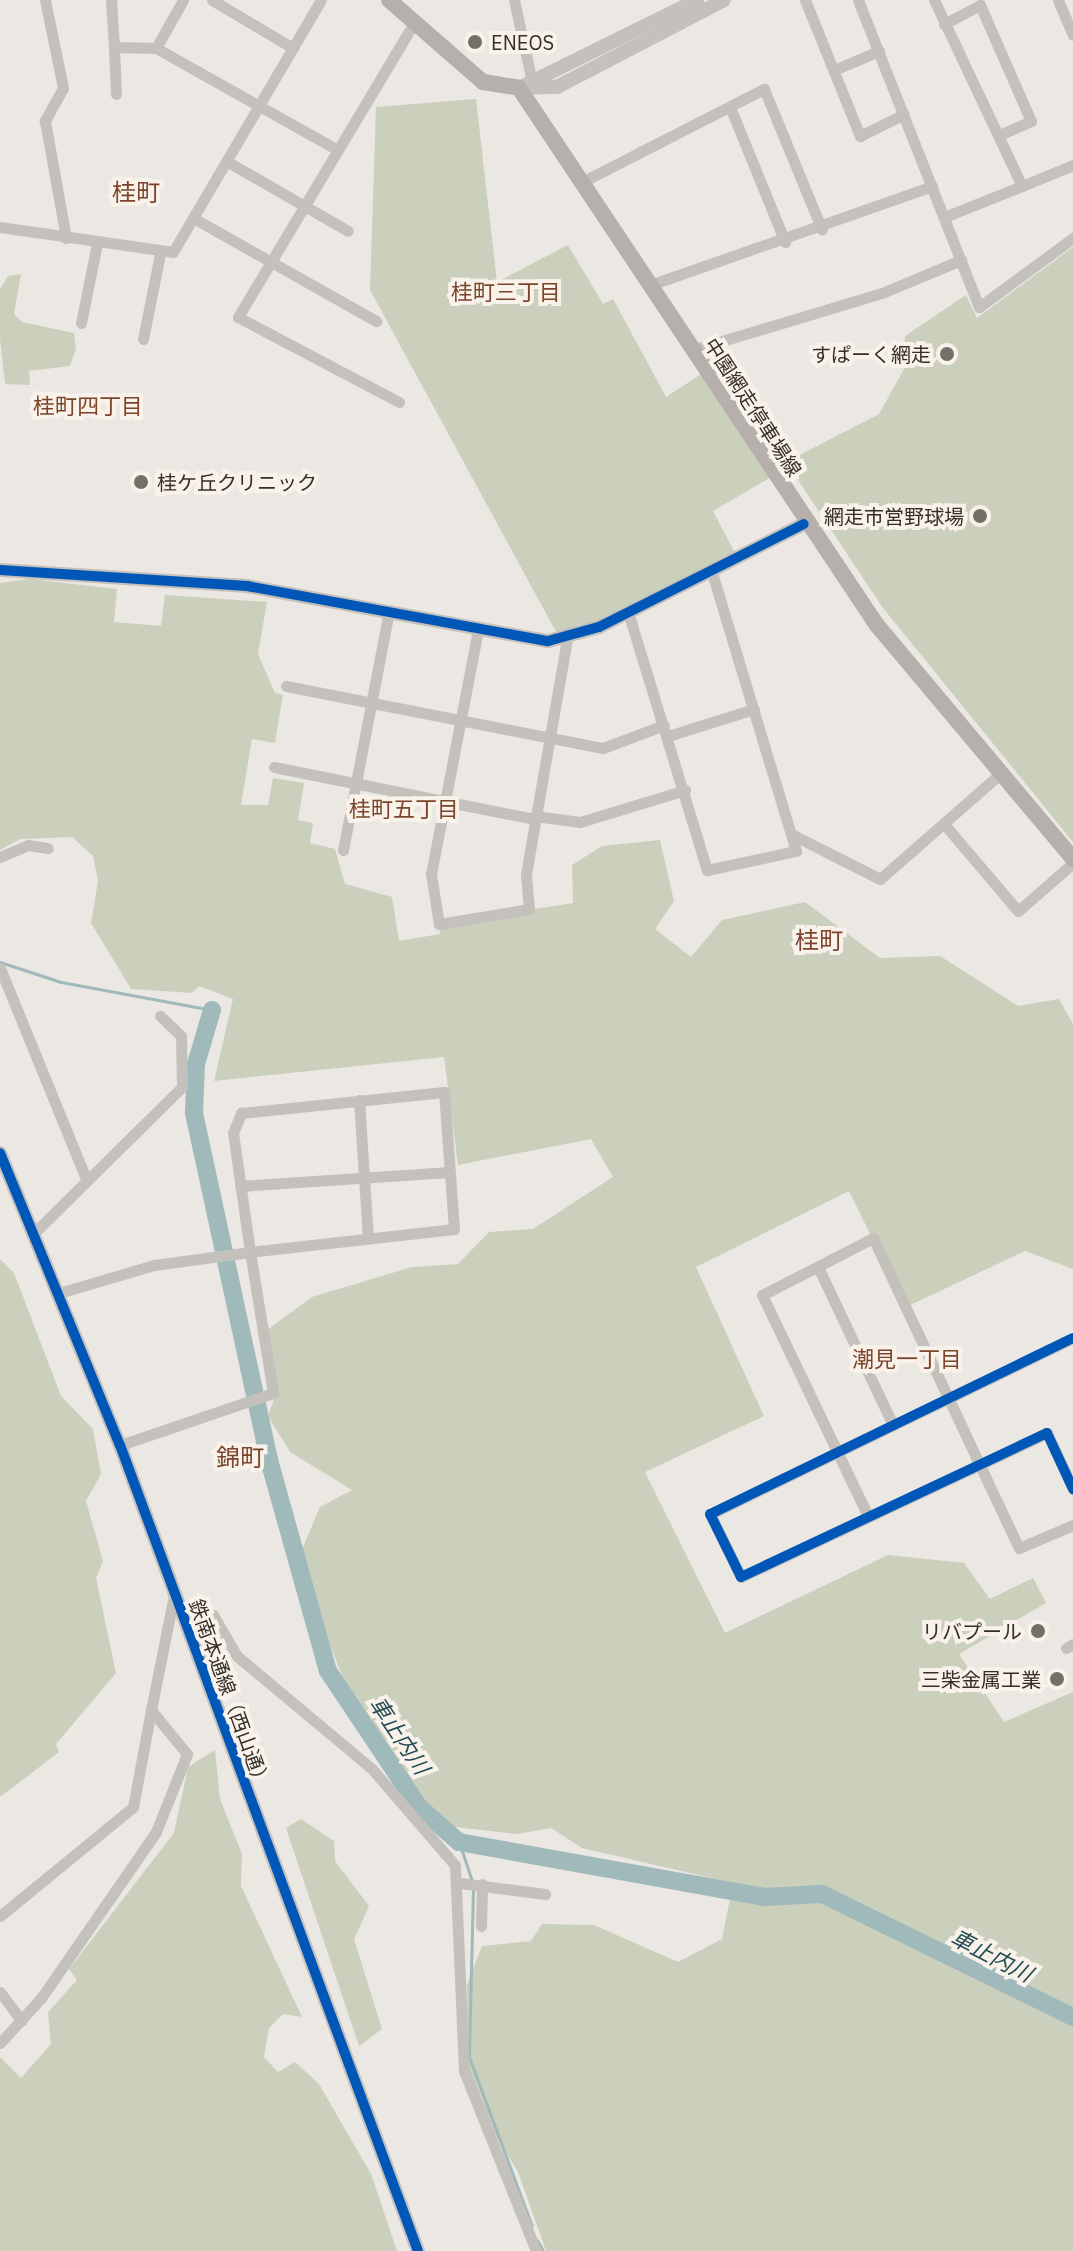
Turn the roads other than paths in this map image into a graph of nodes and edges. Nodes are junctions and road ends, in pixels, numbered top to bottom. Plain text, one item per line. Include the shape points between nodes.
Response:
1 (45, 0) edge
2 (111, 0) edge
3 (183, 0) edge
4 (212, 0) edge
5 (321, 0) edge
6 (389, 0) edge
7 (514, 0) edge
8 (724, 0) edge
9 (805, 0) edge
10 (858, 0) edge
11 (934, 0) edge
12 (1058, 0) edge
13 (696, 4) edge
14 (414, 23) junction
15 (944, 24) junction
16 (1073, 35) edge
17 (114, 47) junction
18 (156, 48) junction
19 (293, 48) junction
20 (879, 51) junction
21 (834, 70) junction
22 (525, 85) junction
23 (116, 94) dead end
24 (260, 106) junction
25 (730, 107) junction
26 (904, 114) junction
27 (999, 135) junction
28 (336, 149) junction
29 (228, 162) junction
30 (1073, 165) edge
31 (580, 183) junction
32 (932, 186) junction
33 (1022, 186) junction
34 (303, 206) junction
35 (944, 217) junction
36 (195, 219) junction
37 (0, 227) edge
38 (822, 230) junction
39 (348, 231) dead end
40 (66, 238) junction
41 (1073, 238) edge
42 (785, 242) junction
43 (97, 244) junction
44 (160, 254) junction
45 (961, 260) junction
46 (271, 262) junction
47 (650, 285) junction
48 (376, 321) dead end
49 (81, 323) dead end
50 (143, 339) dead end
51 (692, 350) junction
52 (399, 402) dead end
53 (804, 524) junction
54 (0, 570) edge
55 (711, 570) junction
56 (389, 610) junction
57 (628, 612) junction
58 (478, 630) junction
59 (567, 638) junction
60 (286, 686) dead end
61 (372, 702) junction
62 (754, 709) junction
63 (461, 719) junction
64 (666, 731) junction
65 (551, 735) junction
66 (274, 767) dead end
67 (999, 775) junction
68 (356, 783) junction
69 (685, 790) junction
70 (444, 801) junction
71 (535, 817) junction
72 (944, 824) junction
73 (793, 835) junction
74 (48, 848) dead end
75 (343, 850) dead end
76 (0, 857) edge
77 (1073, 861) edge
78 (0, 968) edge
79 (160, 1016) dead end
80 (359, 1100) junction
81 (0, 1153) edge
82 (450, 1172) junction
83 (364, 1178) junction
84 (86, 1179) junction
85 (240, 1186) junction
86 (34, 1233) junction
87 (368, 1239) junction
88 (250, 1252) junction
89 (818, 1267) junction
90 (59, 1293) junction
91 (1073, 1338) edge
92 (949, 1398) junction
93 (893, 1425) junction
94 (120, 1445) junction
95 (837, 1452) junction
96 (980, 1463) junction
97 (1073, 1489) edge
98 (868, 1516) junction
99 (1073, 1525) edge
100 (174, 1595) junction
101 (184, 1616) junction
102 (151, 1710) junction
103 (472, 1883) junction
104 (545, 1894) dead end
105 (0, 1916) edge
106 (481, 1926) dead end
107 (0, 1992) edge
108 (22, 2021) junction
109 (0, 2043) edge
110 (418, 2251) edge
111 (536, 2251) edge

1 - 40 street via 63,88 45,121
2 - 17 street
3 - 18 street
4 - 19 street
5 - 19 street
6 - 14 main road
7 - 22 street
8 - 13 street
9 - 21 street
10 - 20 street
11 - 15 street
12 - 16 street
13 - 22 street via 557,87
14 - 22 main road via 483,82
14 - 28 street
15 - 27 street
15 - 27 street via 980,5 1031,121
17 - 18 street
17 - 23 street
18 - 24 street
19 - 24 street
20 - 21 street
20 - 26 street
21 - 26 street via 860,136
22 - 31 main road, 中園網走停車場線
24 - 28 street
24 - 29 street
25 - 31 street
25 - 38 street via 764,89
25 - 42 street
26 - 32 street
27 - 33 street
28 - 34 street
29 - 34 street
29 - 36 street
30 - 33 street
31 - 47 main road, 中園網走停車場線
32 - 35 street
32 - 38 street
33 - 35 street
34 - 39 street
34 - 46 street
35 - 45 street
36 - 44 street via 173,252
36 - 46 street
37 - 40 street
38 - 42 street
40 - 43 street
41 - 45 street via 979,307
42 - 47 street
43 - 44 street
43 - 49 street
44 - 50 street
45 - 51 street via 882,293
46 - 48 street
46 - 52 street via 238,317
47 - 51 main road, 中園網走停車場線
51 - 53 main road, 中園網走停車場線
53 - 55 street
53 - 67 main road, 中園網走停車場線
54 - 56 street via 193,580
55 - 57 street
55 - 62 street
56 - 58 street
56 - 61 street
57 - 59 street
57 - 64 street
58 - 59 street
58 - 63 street
59 - 65 street
60 - 61 street
61 - 63 street
61 - 68 street
62 - 64 street
62 - 73 street
63 - 65 street
63 - 70 street
64 - 65 street via 603,748
64 - 69 street
65 - 71 street
66 - 68 street
67 - 72 street
67 - 77 main road, 中園網走停車場線
68 - 70 street
68 - 75 street
69 - 71 street via 580,822
69 - 73 street via 707,870 796,851
70 - 71 street
70 - 71 street via 431,874 439,924 529,909
72 - 73 street via 880,879
72 - 77 street via 1018,911
74 - 76 street via 28,845
78 - 84 street
79 - 84 street via 181,1036 182,1087
80 - 82 street via 444,1092
80 - 83 street
80 - 85 street via 241,1113 233,1127
81 - 86 street, 鉄南本通線（西山通）
82 - 83 street
82 - 87 street via 454,1229
83 - 85 street
83 - 87 street
84 - 86 street
85 - 88 street
86 - 90 street, 鉄南本通線（西山通）
87 - 88 street
88 - 90 street via 154,1265
88 - 94 street via 273,1393
89 - 92 street via 873,1238
89 - 93 street
89 - 95 street via 762,1295
90 - 94 street, 鉄南本通線（西山通）
91 - 92 street
92 - 93 street
92 - 96 street
93 - 95 street
94 - 100 street, 鉄南本通線（西山通）
95 - 98 street
95 - 98 street via 710,1514 741,1577
96 - 97 street via 1047,1433
96 - 98 street
96 - 99 street via 1019,1548
100 - 101 street, 鉄南本通線（西山通）
100 - 102 street
101 - 103 street via 213,1615 237,1656 386,1783
101 - 110 street, 鉄南本通線（西山通）
102 - 105 street via 133,1807
102 - 108 street via 186,1750 185,1764 143,1853
103 - 104 street
103 - 106 street
103 - 111 street via 464,2071
107 - 108 street
108 - 109 street

